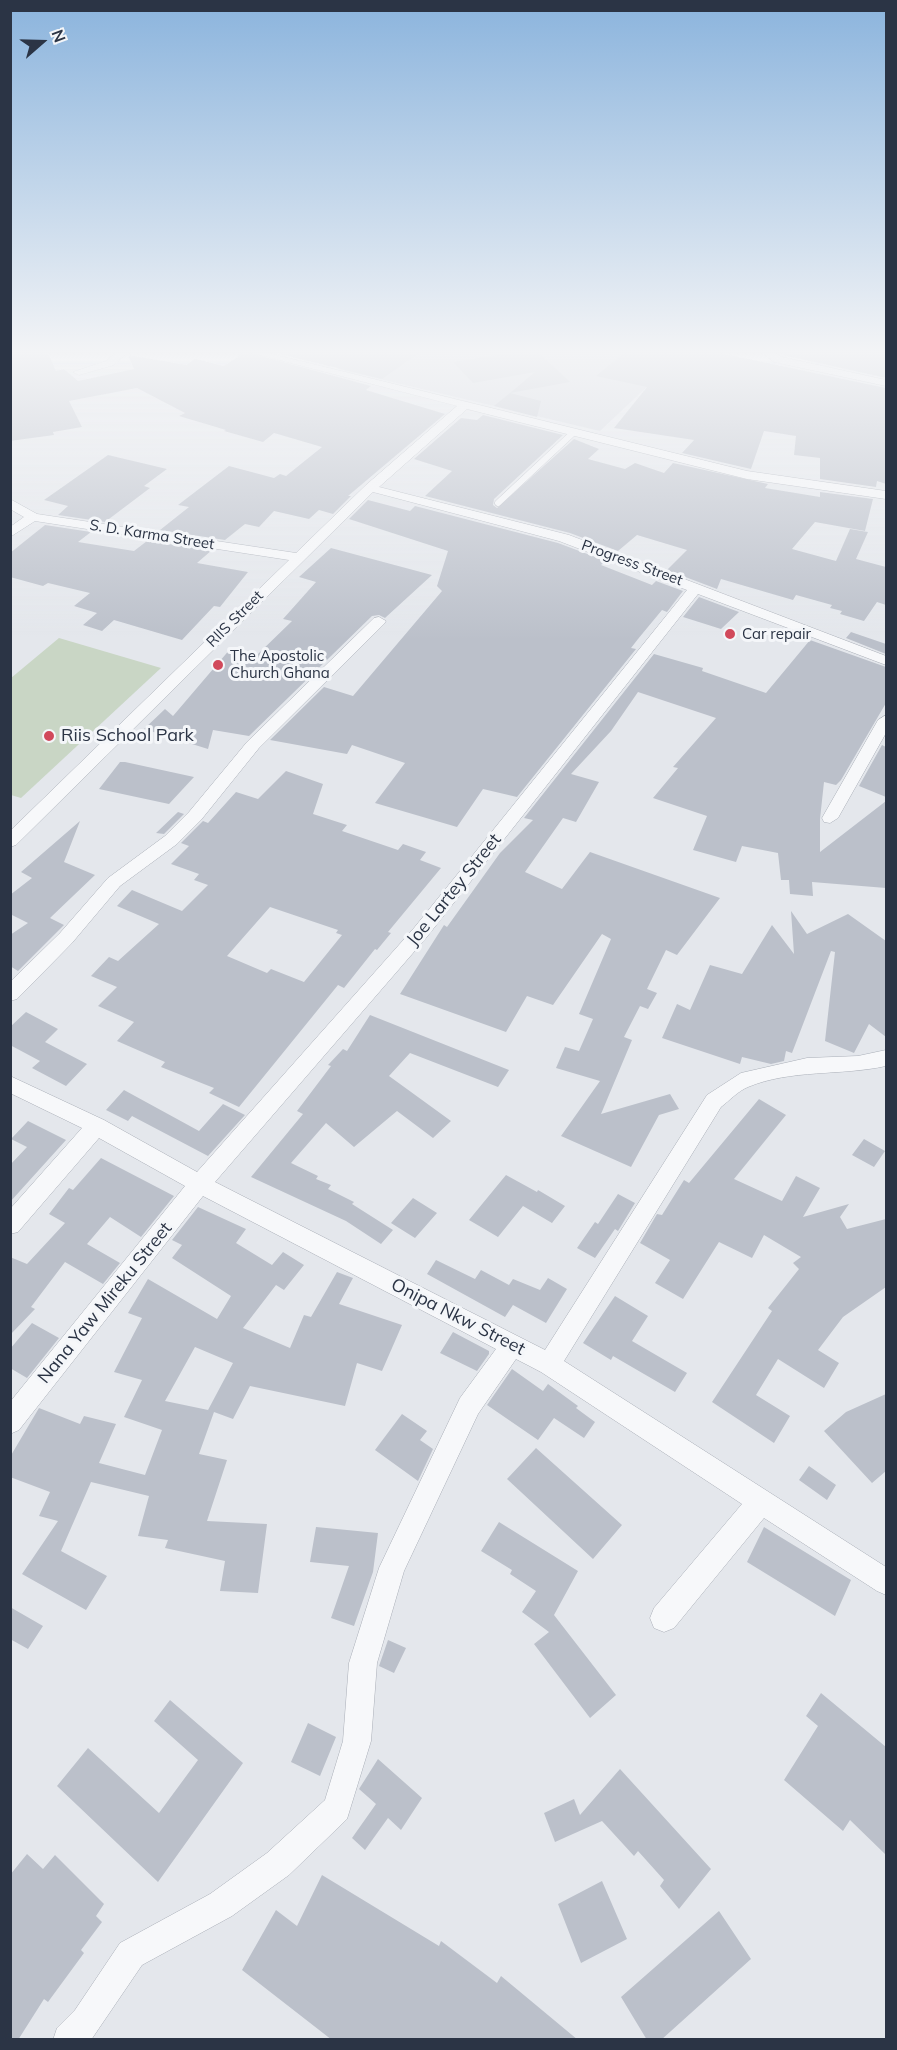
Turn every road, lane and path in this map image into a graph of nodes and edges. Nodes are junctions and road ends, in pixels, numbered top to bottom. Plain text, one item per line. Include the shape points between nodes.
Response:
1 (415, 449) edge
2 (556, 449) edge
3 (641, 449) edge
4 (370, 488) junction
5 (886, 495) edge
6 (10, 503) edge
7 (498, 503) dead end
8 (33, 517) junction
9 (10, 533) edge
10 (298, 557) junction
11 (696, 587) junction
12 (379, 621) dead end
13 (886, 661) edge
14 (886, 720) edge
15 (830, 818) dead end
16 (10, 841) edge
17 (10, 994) edge
18 (886, 1058) edge
19 (10, 1084) edge
20 (97, 1126) junction
21 (200, 1184) junction
22 (10, 1225) edge
23 (513, 1344) junction
24 (549, 1364) junction
25 (10, 1422) edge
26 (762, 1500) junction
27 (886, 1582) edge
28 (664, 1618) dead end
29 (69, 2040) edge

1 - 4 street, RIIS Street
2 - 7 lane
3 - 5 street via 747,475
4 - 10 street, RIIS Street
4 - 11 street, Progress Street via 564,538
6 - 8 street, S. D. Karma Street
8 - 9 street
8 - 10 street, S. D. Karma Street
10 - 16 street, RIIS Street
11 - 13 street, Progress Street
11 - 21 street, Joe Lartey Street via 420,933
12 - 17 street via 253,745 195,816 171,840 114,882
14 - 15 street
18 - 24 street via 858,1064 807,1066 741,1081 714,1101
19 - 20 street, Onipa Nkw Street
20 - 21 street, Onipa Nkw Street
20 - 22 street
21 - 23 street, Onipa Nkw Street
21 - 25 street, Nana Yaw Mireku Street
23 - 24 street, Onipa Nkw Street
23 - 29 street via 469,1406 392,1568 363,1663 357,1742 337,1809 278,1864 221,1905 131,1954
24 - 26 street, Onipa Nkw Street
26 - 27 street, Onipa Nkw Street
26 - 28 street

